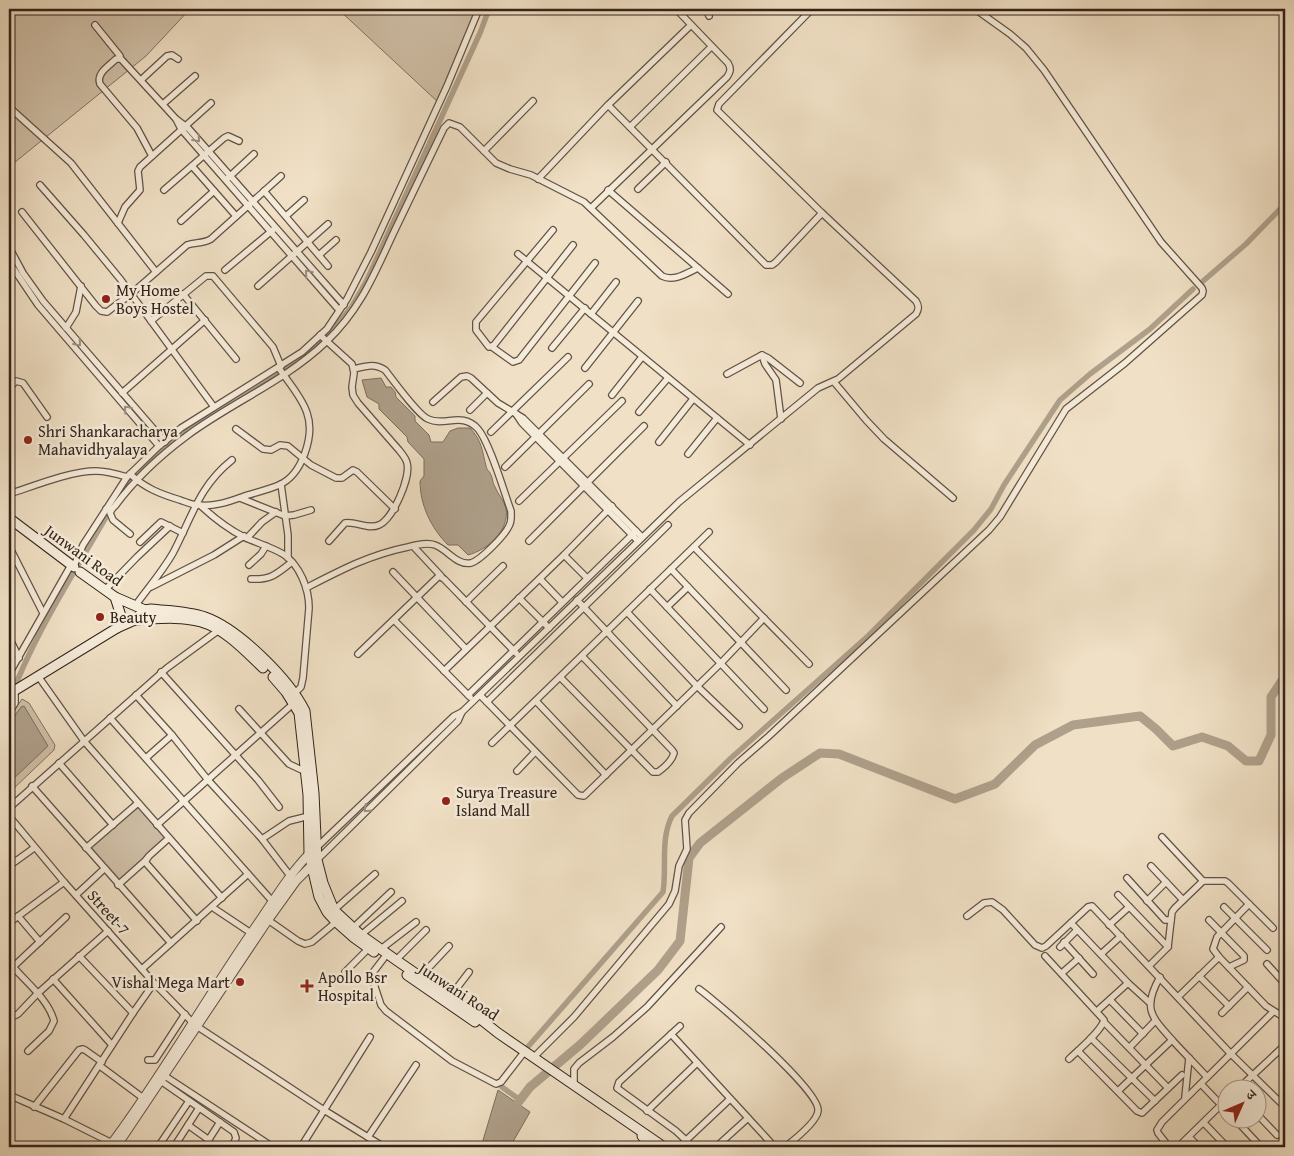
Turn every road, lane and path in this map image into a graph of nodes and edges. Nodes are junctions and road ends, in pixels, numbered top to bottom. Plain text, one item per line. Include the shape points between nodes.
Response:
1 (480, 9) edge
2 (676, 9) edge
3 (706, 9) edge
4 (812, 9) edge
5 (975, 9) edge
6 (709, 16) dead end
7 (95, 25) dead end
8 (691, 25) junction
9 (711, 47) junction
10 (119, 58) junction
11 (178, 59) dead end
12 (195, 76) dead end
13 (141, 80) junction
14 (533, 101) dead end
15 (163, 104) junction
16 (210, 104) dead end
17 (608, 105) junction
18 (9, 107) edge
19 (183, 127) junction
20 (630, 127) junction
21 (239, 141) dead end
22 (653, 150) junction
23 (484, 151) junction
24 (206, 154) junction
25 (254, 154) dead end
26 (152, 156) junction
27 (666, 162) junction
28 (192, 166) junction
29 (281, 176) dead end
30 (228, 178) junction
31 (538, 179) junction
32 (40, 185) dead end
33 (638, 189) dead end
34 (164, 190) dead end
35 (608, 190) junction
36 (214, 191) junction
37 (264, 191) junction
38 (304, 200) dead end
39 (250, 203) junction
40 (591, 208) junction
41 (22, 212) dead end
42 (822, 213) junction
43 (236, 216) junction
44 (286, 216) junction
45 (181, 221) dead end
46 (118, 223) junction
47 (328, 224) dead end
48 (273, 229) junction
49 (553, 230) dead end
50 (336, 240) dead end
51 (308, 242) junction
52 (573, 245) dead end
53 (9, 247) edge
54 (295, 254) junction
55 (518, 254) dead end
56 (319, 255) junction
57 (9, 262) edge
58 (527, 262) junction
59 (595, 263) dead end
60 (328, 266) dead end
61 (698, 268) junction
62 (225, 270) dead end
63 (156, 272) junction
64 (548, 278) junction
65 (616, 282) dead end
66 (81, 286) junction
67 (258, 286) dead end
68 (131, 294) junction
69 (183, 294) junction
70 (728, 294) dead end
71 (569, 295) junction
72 (638, 301) dead end
73 (344, 304) junction
74 (585, 308) junction
75 (340, 310) junction
76 (591, 314) junction
77 (204, 320) junction
78 (151, 321) junction
79 (66, 328) junction
80 (613, 332) junction
81 (324, 339) junction
82 (492, 347) junction
83 (552, 348) dead end
84 (172, 349) junction
85 (762, 355) junction
86 (568, 357) dead end
87 (642, 357) junction
88 (236, 359) dead end
89 (585, 368) dead end
90 (354, 369) junction
91 (281, 371) junction
92 (727, 374) dead end
93 (668, 378) junction
94 (800, 382) dead end
95 (834, 382) junction
96 (589, 384) dead end
97 (9, 388) edge
98 (122, 393) junction
99 (487, 393) junction
100 (612, 395) dead end
101 (693, 399) junction
102 (622, 401) dead end
103 (433, 402) dead end
104 (214, 407) junction
105 (470, 410) dead end
106 (639, 412) dead end
107 (514, 413) junction
108 (47, 417) dead end
109 (717, 418) junction
110 (781, 419) junction
111 (644, 426) dead end
112 (236, 430) dead end
113 (491, 432) dead end
114 (538, 435) junction
115 (164, 442) junction
116 (659, 442) dead end
117 (750, 445) junction
118 (159, 446) junction
119 (688, 454) dead end
120 (302, 458) junction
121 (232, 460) dead end
122 (562, 460) junction
123 (505, 467) dead end
124 (132, 477) junction
125 (281, 484) junction
126 (586, 485) junction
127 (9, 494) edge
128 (240, 498) junction
129 (953, 498) dead end
130 (519, 501) dead end
131 (198, 505) junction
132 (610, 508) junction
133 (109, 509) junction
134 (395, 509) junction
135 (311, 510) dead end
136 (276, 512) junction
137 (285, 516) junction
138 (9, 518) edge
139 (668, 525) dead end
140 (170, 526) junction
141 (709, 532) dead end
142 (183, 533) junction
143 (634, 533) junction
144 (130, 534) dead end
145 (245, 537) junction
146 (640, 539) junction
147 (329, 541) dead end
148 (529, 541) dead end
149 (140, 542) dead end
150 (9, 546) edge
151 (266, 546) junction
152 (412, 546) junction
153 (694, 547) junction
154 (564, 555) junction
155 (290, 560) junction
156 (249, 565) dead end
157 (503, 566) dead end
158 (75, 567) junction
159 (671, 569) junction
160 (393, 572) dead end
161 (441, 576) junction
162 (587, 578) junction
163 (251, 579) dead end
164 (540, 579) junction
165 (688, 586) junction
166 (149, 588) junction
167 (306, 588) junction
168 (650, 589) junction
169 (105, 590) junction
170 (115, 597) junction
171 (416, 597) junction
172 (519, 598) junction
173 (577, 600) junction
174 (466, 602) junction
175 (562, 602) junction
176 (135, 606) junction
177 (667, 607) junction
178 (584, 608) junction
179 (145, 610) junction
180 (627, 612) junction
181 (43, 613) junction
182 (764, 618) junction
183 (135, 620) junction
184 (394, 620) junction
185 (543, 621) junction
186 (489, 626) junction
187 (117, 628) junction
188 (549, 628) junction
189 (219, 630) junction
190 (607, 632) junction
191 (9, 637) edge
192 (740, 642) junction
193 (466, 649) junction
194 (513, 650) junction
195 (358, 654) dead end
196 (519, 656) junction
197 (582, 656) junction
198 (19, 658) junction
199 (262, 662) junction
200 (721, 663) junction
201 (809, 664) dead end
202 (444, 671) junction
203 (162, 672) junction
204 (9, 674) edge
205 (38, 676) junction
206 (561, 678) junction
207 (697, 686) junction
208 (786, 690) dead end
209 (12, 693) edge
210 (136, 695) junction
211 (468, 695) junction
212 (480, 695) junction
213 (293, 698) junction
214 (473, 701) junction
215 (487, 702) junction
216 (536, 702) junction
217 (677, 706) junction
218 (239, 708) dead end
219 (764, 709) dead end
220 (9, 713) edge
221 (110, 718) junction
222 (510, 726) junction
223 (739, 726) dead end
224 (653, 730) junction
225 (260, 731) junction
226 (172, 735) junction
227 (84, 741) junction
228 (492, 743) dead end
229 (632, 750) junction
230 (535, 752) junction
231 (235, 754) junction
232 (146, 758) junction
233 (59, 764) junction
234 (517, 771) dead end
235 (306, 772) junction
236 (606, 775) junction
237 (208, 780) junction
238 (32, 786) junction
239 (183, 801) junction
240 (138, 803) junction
241 (279, 807) dead end
242 (9, 808) edge
243 (9, 816) edge
244 (309, 816) junction
245 (349, 822) junction
246 (157, 824) junction
247 (113, 825) junction
248 (1162, 837) dead end
249 (169, 838) junction
250 (262, 839) junction
251 (34, 848) junction
252 (86, 848) junction
253 (313, 856) junction
254 (146, 860) junction
255 (9, 866) edge
256 (1151, 866) dead end
257 (104, 870) junction
258 (248, 874) junction
259 (375, 874) dead end
260 (291, 877) junction
261 (1127, 878) dead end
262 (1203, 880) junction
263 (64, 882) junction
264 (1166, 882) junction
265 (118, 885) junction
266 (391, 892) dead end
267 (76, 895) junction
268 (1118, 895) dead end
269 (222, 898) junction
270 (1183, 900) junction
271 (402, 901) dead end
272 (1147, 901) junction
273 (273, 902) junction
274 (1249, 904) junction
275 (1129, 906) junction
276 (212, 907) junction
277 (1224, 907) dead end
278 (334, 910) junction
279 (18, 916) junction
280 (967, 916) dead end
281 (66, 917) dead end
282 (1235, 918) junction
283 (268, 920) junction
284 (1171, 920) junction
285 (1210, 920) dead end
286 (197, 921) junction
287 (336, 922) junction
288 (416, 922) dead end
289 (9, 923) edge
290 (1071, 923) junction
291 (1109, 925) junction
292 (721, 927) dead end
293 (353, 928) junction
294 (1273, 928) dead end
295 (426, 930) dead end
296 (1077, 930) junction
297 (108, 931) junction
298 (1222, 932) junction
299 (252, 933) junction
300 (361, 935) junction
301 (1121, 936) junction
302 (40, 942) junction
303 (1064, 942) junction
304 (171, 943) junction
305 (448, 946) dead end
306 (1060, 947) dead end
307 (1168, 947) junction
308 (369, 948) junction
309 (1268, 950) dead end
310 (382, 954) junction
311 (1101, 954) junction
312 (80, 956) junction
313 (1045, 956) dead end
314 (1219, 957) junction
315 (1079, 958) junction
316 (396, 960) junction
317 (11, 964) edge
318 (1267, 964) dead end
319 (1149, 966) junction
320 (1229, 967) junction
321 (142, 969) junction
322 (345, 972) dead end
323 (469, 972) dead end
324 (1062, 973) junction
325 (1093, 974) dead end
326 (1199, 976) junction
327 (420, 977) junction
328 (1160, 977) junction
329 (53, 979) junction
330 (154, 983) junction
331 (1128, 983) junction
332 (1285, 984) edge
333 (1248, 987) junction
334 (699, 989) dead end
335 (37, 994) junction
336 (450, 997) junction
337 (1178, 997) junction
338 (1110, 1000) junction
339 (1150, 1003) junction
340 (1228, 1006) junction
341 (1097, 1011) junction
342 (1274, 1012) junction
343 (133, 1013) junction
344 (1222, 1013) dead end
345 (185, 1014) junction
346 (9, 1015) edge
347 (1285, 1018) edge
348 (1104, 1022) junction
349 (1155, 1022) junction
350 (195, 1025) junction
351 (680, 1026) dead end
352 (498, 1033) junction
353 (671, 1034) junction
354 (1143, 1034) junction
355 (370, 1037) dead end
356 (1091, 1038) junction
357 (1172, 1040) junction
358 (112, 1045) junction
359 (1285, 1045) edge
360 (1130, 1047) junction
361 (28, 1051) dead end
362 (525, 1051) junction
363 (1078, 1051) junction
364 (1230, 1053) junction
365 (1189, 1058) junction
366 (537, 1059) junction
367 (1069, 1059) dead end
368 (148, 1060) dead end
369 (697, 1063) junction
370 (101, 1064) junction
371 (1146, 1064) junction
372 (416, 1065) dead end
373 (1253, 1074) junction
374 (1182, 1075) dead end
375 (1207, 1077) junction
376 (161, 1078) junction
377 (1132, 1078) junction
378 (1249, 1078) edge
379 (571, 1083) junction
380 (1201, 1084) junction
381 (1168, 1088) junction
382 (1118, 1091) junction
383 (9, 1095) edge
384 (1216, 1096) edge
385 (1186, 1097) junction
386 (143, 1098) junction
387 (730, 1099) junction
388 (189, 1101) junction
389 (1155, 1101) junction
390 (34, 1107) junction
391 (1285, 1107) edge
392 (199, 1108) junction
393 (324, 1110) junction
394 (1216, 1110) edge
395 (648, 1111) junction
396 (748, 1118) junction
397 (64, 1119) junction
398 (220, 1122) junction
399 (1204, 1123) junction
400 (1266, 1124) edge
401 (188, 1125) junction
402 (636, 1127) junction
403 (1243, 1128) edge
404 (1277, 1135) dead end
405 (368, 1137) junction
406 (1189, 1137) junction
407 (209, 1140) junction
408 (687, 1140) junction
409 (772, 1144) dead end
410 (159, 1145) edge
411 (114, 1146) edge
412 (166, 1147) edge
413 (174, 1147) edge
414 (204, 1147) edge
415 (232, 1147) edge
416 (272, 1147) edge
417 (301, 1147) edge
418 (384, 1147) edge
419 (653, 1147) edge
420 (664, 1147) edge
421 (679, 1147) edge
422 (693, 1147) edge
423 (716, 1147) edge
424 (785, 1147) edge
425 (1170, 1147) edge
426 (1178, 1147) edge
427 (1199, 1147) edge
428 (1227, 1147) edge
429 (1261, 1147) edge

1 - 73 street
2 - 8 street
3 - 6 street
4 - 42 street via 717,107
5 - 366 street via 1026,48 1044,70 1162,242 1202,288 1202,295 1070,405 989,530 738,763 689,813 685,820 687,849 669,904
7 - 10 street
8 - 9 street
8 - 17 street
9 - 20 street
9 - 22 street via 728,63 728,77
10 - 13 street
10 - 26 street via 98,79 137,128
11 - 13 street via 167,56
12 - 15 street
13 - 15 street
14 - 23 street
15 - 19 street
16 - 19 street
17 - 20 street
17 - 31 street
18 - 46 street via 71,163
19 - 24 street
19 - 26 street
20 - 22 street
21 - 24 street via 228,136
22 - 27 street
22 - 35 street
23 - 31 street via 496,163
23 - 81 street via 460,127 452,123 444,128 364,295 348,320
24 - 28 street
24 - 30 street
25 - 30 street
26 - 46 street via 140,167 140,190 125,207
27 - 33 street
27 - 42 street via 766,264 776,262
28 - 34 street
28 - 36 street
29 - 37 street
30 - 39 street
31 - 40 street
32 - 68 street
35 - 40 street
35 - 61 street
36 - 43 street
36 - 45 street
37 - 39 street
37 - 44 street
38 - 44 street
39 - 43 street
39 - 48 street
40 - 61 street via 667,279
41 - 66 street
42 - 95 street via 916,301 919,310
43 - 63 street via 211,240 187,245
44 - 51 street
46 - 63 street
47 - 51 street
48 - 54 street
48 - 62 street
49 - 58 street
50 - 56 street
51 - 54 street
51 - 56 street
52 - 64 street
53 - 79 street via 33,288
54 - 67 street
54 - 73 street
75 -> 54 street
55 - 58 street
56 - 60 street
118 -> 57 street via 38,305
58 - 64 street
58 - 82 street via 476,322 476,330
59 - 71 street
61 - 70 street
63 - 68 street
64 - 71 street
64 - 82 street
65 - 76 street
66 - 68 street via 96,306 107,312
66 - 79 street via 76,312
68 - 78 street
69 - 77 street
69 - 78 street
69 - 91 street via 206,276 214,276 272,347
71 - 74 street
71 - 82 street via 519,360 513,362
72 - 80 street
73 - 75 street
74 - 76 street
74 - 83 street
75 - 81 street
76 - 80 street
77 - 84 street
77 - 88 street
78 - 84 street
79 -> 98 street
80 - 87 street
80 - 89 street
81 - 90 street
81 - 91 street
81 - 91 street via 302,352
84 - 98 street
84 - 104 street
85 - 92 street
85 - 94 street
85 - 110 street via 776,380
86 - 107 street
87 - 93 street
87 - 100 street
90 - 134 street via 352,387 358,403 399,450 407,464 408,471
90 - 152 street via 379,366 429,419 458,419 474,425 484,438 511,511 512,519 506,531 471,563 458,560 434,545
91 - 104 street
91 - 120 street via 308,414 310,437
91 - 124 street
93 - 101 street
93 - 106 street
95 - 110 street via 818,388
95 - 129 street via 884,439
96 - 114 street
97 - 108 street via 16,381 23,383
98 - 115 street
99 - 103 street via 471,378 464,376
99 - 105 street
99 - 107 street
101 - 109 street
101 - 116 street
102 - 122 street
104 - 115 street
107 - 113 street
107 - 114 street
109 - 117 street
109 - 119 street
110 - 117 street
111 - 126 street
112 - 120 street via 263,449 284,445
114 - 122 street
114 - 123 street
115 - 118 street
117 - 146 street via 684,498
118 - 124 street
120 - 125 street
120 - 134 street via 336,478 342,478 353,470 357,472
121 - 131 street via 209,482
122 - 126 street
122 - 130 street
124 - 127 street via 96,471 79,473
124 - 131 street via 155,492
124 - 133 street
124 - 133 street
125 - 128 street
125 - 137 street
126 - 132 street
126 - 148 street
128 - 131 street
128 - 136 street
131 - 142 street
131 - 145 street
132 - 143 street
132 - 154 street
133 - 144 street via 113,520
133 - 158 street via 83,545
134 - 147 street via 379,525 345,523
135 - 137 street
136 - 137 street
136 - 145 street
137 - 155 street
138 - 158 main road, Junwani Road
139 - 178 street
140 - 142 street
140 - 149 street via 161,522
140 - 169 street
141 - 153 street
142 - 166 street via 165,567
143 - 146 street
143 - 162 street
145 - 151 street
145 - 166 street
146 - 173 street
150 - 181 street
151 - 155 street
151 - 156 street
152 - 161 street
152 - 167 street via 367,558
153 - 159 street
153 - 182 street
154 - 162 street
154 - 164 street
155 - 163 street via 270,578
155 - 167 street
157 - 174 street
158 - 169 main road, Junwani Road
158 - 181 street
159 - 165 street
159 - 168 street
160 - 171 street
161 - 171 street
161 - 174 street
162 - 175 street
164 - 172 street
164 - 175 street
165 - 177 street
165 - 192 street
166 - 176 street
167 - 213 street via 310,608 303,678
168 - 177 street
168 - 180 street
169 - 170 main road, Junwani Road
170 - 176 main road, Junwani Road
170 - 187 main road via 121,616
171 - 184 street
171 - 193 street
172 - 185 street
172 - 186 street
173 - 178 street
173 - 188 street
174 - 186 street
175 - 185 street
176 - 179 main road, Junwani Road
177 - 200 street
178 - 190 street
178 - 215 street
179 - 183 main road
179 - 199 main road, Junwani Road via 196,614 207,618 242,639
180 - 190 street
180 - 207 street
181 - 198 street
182 - 192 street
182 - 201 street
183 - 187 main road
183 - 189 main road, Junwani Road via 180,618 202,622
184 - 195 street
184 - 202 street
185 - 188 street
185 - 194 street
186 - 193 street
186 - 194 street
187 - 205 main road
188 - 196 street
189 - 199 main road, Junwani Road
189 - 203 street
190 - 197 street
190 - 217 street
191 - 198 street
192 - 200 street
192 - 208 street
193 - 202 street
194 - 196 street
194 - 211 street
196 - 212 street
197 - 206 street
197 - 224 street
198 - 204 street
199 - 213 main road, Junwani Road via 285,681
200 - 207 street
200 - 219 street
202 - 211 street
203 - 210 street
203 - 231 street
205 - 209 main road
205 - 227 street
206 - 216 street
206 - 229 street
207 - 217 street
207 - 223 street
209 - 220 street via 15,703
210 - 221 street
210 - 226 street
211 - 214 street
212 - 214 street
212 - 215 street
213 - 225 street
213 - 235 main road, Junwani Road via 302,728
213 - 253 main road, Junwani Road via 305,711 308,726 314,793
214 - 245 street via 458,721
215 - 222 street
216 - 222 street
216 - 236 street
217 - 224 street
218 - 225 street
221 - 227 street
221 - 232 street
222 - 228 street
222 - 230 street
224 - 229 street
224 - 229 street via 674,753 661,770 653,772
225 - 231 street
225 - 235 street via 288,764
226 - 232 street
226 - 237 street
227 - 233 street
227 - 240 street
229 - 236 street
230 - 234 street
230 - 236 street via 581,796
231 - 237 street
231 - 241 street
232 - 239 street
233 - 238 street
233 - 247 street
235 - 244 main road, Junwani Road
237 - 239 street
237 - 250 street
238 - 242 street
238 - 252 street
239 - 246 street
239 - 258 street
240 - 246 street
240 - 247 street
243 - 251 street, Street-7
244 - 250 street via 289,821
244 - 253 main road, Junwani Road
245 - 253 street
245 - 253 street
246 - 249 street
247 - 252 street
248 - 262 street
249 - 254 street
249 - 269 street
250 - 260 street
251 - 255 street
251 - 263 street, Street-7
252 - 257 street
253 - 260 street
253 - 278 main road, Junwani Road
253 - 283 street
253 - 287 main road, Junwani Road via 319,897
254 - 265 street
254 - 286 street
256 - 264 street
257 - 265 street
257 - 267 street
258 - 269 street
258 - 273 street
259 - 278 street
260 - 273 street
261 - 272 street
262 - 270 street
262 - 274 street via 1225,881
263 - 267 street, Street-7
263 - 279 street
264 - 270 street
264 - 272 street
265 - 304 street
266 - 293 street
267 - 297 street, Street-7
268 - 275 street
269 - 276 street
270 - 284 street via 1172,912
271 - 300 street
272 - 284 street via 1165,920
273 - 299 street
274 - 282 street
274 - 294 street
275 - 291 street
275 - 307 street
276 - 286 street
276 - 299 street
277 - 282 street
278 - 293 main road, Junwani Road
279 - 289 street
279 - 302 street
280 - 290 street via 984,903 992,902 1035,945 1042,948
281 - 302 street
282 - 298 street
282 - 309 street
283 - 287 street via 305,944
283 - 350 street
284 - 307 street
285 - 298 street
286 - 304 street
287 - 308 main road, Junwani Road
288 - 310 street
290 - 291 street via 1091,905
290 - 296 street
291 - 301 street
292 - 379 street via 647,1007 579,1062
293 - 300 main road, Junwani Road
295 - 316 street
296 - 303 street
296 - 311 street
297 - 312 street
297 - 321 street, Street-7
298 - 314 street via 1214,946
298 - 320 street via 1244,956 1244,960
299 - 350 street
300 - 310 main road, Junwani Road
301 - 311 street
301 - 319 street
302 - 317 street
303 - 306 street
303 - 315 street
304 - 321 street
305 - 327 street
307 - 319 street
308 - 310 main road, Junwani Road
308 - 322 street
310 - 316 main road, Junwani Road
310 - 352 main road, Junwani Road via 484,1028
310 - 362 street via 371,975 381,1005 452,1061 496,1084
311 - 331 street
312 - 329 street
312 - 343 street
313 - 324 street
314 - 320 street
314 - 326 street
315 - 324 street
315 - 325 street
316 - 327 main road, Junwani Road
317 - 335 street
318 - 332 street
319 - 328 street
320 - 333 street
321 - 330 street, Street-7
323 - 336 street
324 - 341 street
326 - 337 street
326 - 340 street
327 - 336 main road, Junwani Road
328 - 337 street
328 - 339 street
329 - 335 street
329 - 358 street
330 - 343 street
330 - 345 street, Street-7
331 - 338 street
331 - 339 street
333 - 340 street
333 - 342 street
334 - 424 street via 751,1032 816,1102 817,1116
335 - 346 street via 18,1014
335 - 361 street via 54,1021 49,1031
336 - 352 main road, Junwani Road
337 - 364 street
338 - 341 street
338 - 354 street
339 - 349 street
340 - 344 street
341 - 348 street
342 - 347 street
342 - 364 street
343 - 358 street
345 - 350 street, Street-7
345 - 368 street via 155,1060
348 - 356 street
348 - 360 street
349 - 354 street
349 - 357 street
350 - 376 street
350 - 393 street, Street-7
351 - 353 street
352 - 362 main road
353 - 369 street
353 - 395 street via 617,1085 621,1092
354 - 360 street
355 - 393 street
356 - 363 street
356 - 377 street
357 - 365 street
357 - 371 street
358 - 370 street
359 - 373 street
360 - 371 street
362 - 366 main road
363 - 367 street
363 - 382 street
364 - 373 street
364 - 375 street
365 - 375 street
365 - 385 street
366 - 379 main road
369 - 387 street
369 - 395 street
370 - 386 street
370 - 390 street via 86,1050 80,1050
370 - 397 street
371 - 377 street
371 - 381 street
372 - 405 street
373 - 378 street
373 - 391 street
374 - 381 street
375 - 380 street
376 - 386 street
376 - 388 street
376 - 411 street
376 - 416 street
377 - 382 street
377 - 389 street
379 - 402 main road
380 - 384 street
380 - 385 street
381 - 389 street
382 - 389 street via 1140,1112
383 - 390 street
385 - 425 street via 1157,1130
386 - 411 street
387 - 396 street
387 - 408 street
388 - 392 street
388 - 410 street
390 - 397 street
392 - 398 street
392 - 401 street
393 - 405 street, Street-7
393 - 417 street
394 - 399 street
395 - 408 street
396 - 409 street
396 - 423 street
397 - 411 street
398 - 407 street
398 - 415 street via 236,1135
399 - 406 street
399 - 428 street
400 - 404 street
401 - 407 street
401 - 413 street
402 - 419 main road
402 - 420 main road
403 - 429 street
405 - 418 street, Street-7
406 - 426 street
406 - 427 street
407 - 414 street
408 - 421 street
408 - 422 street
410 - 412 street

